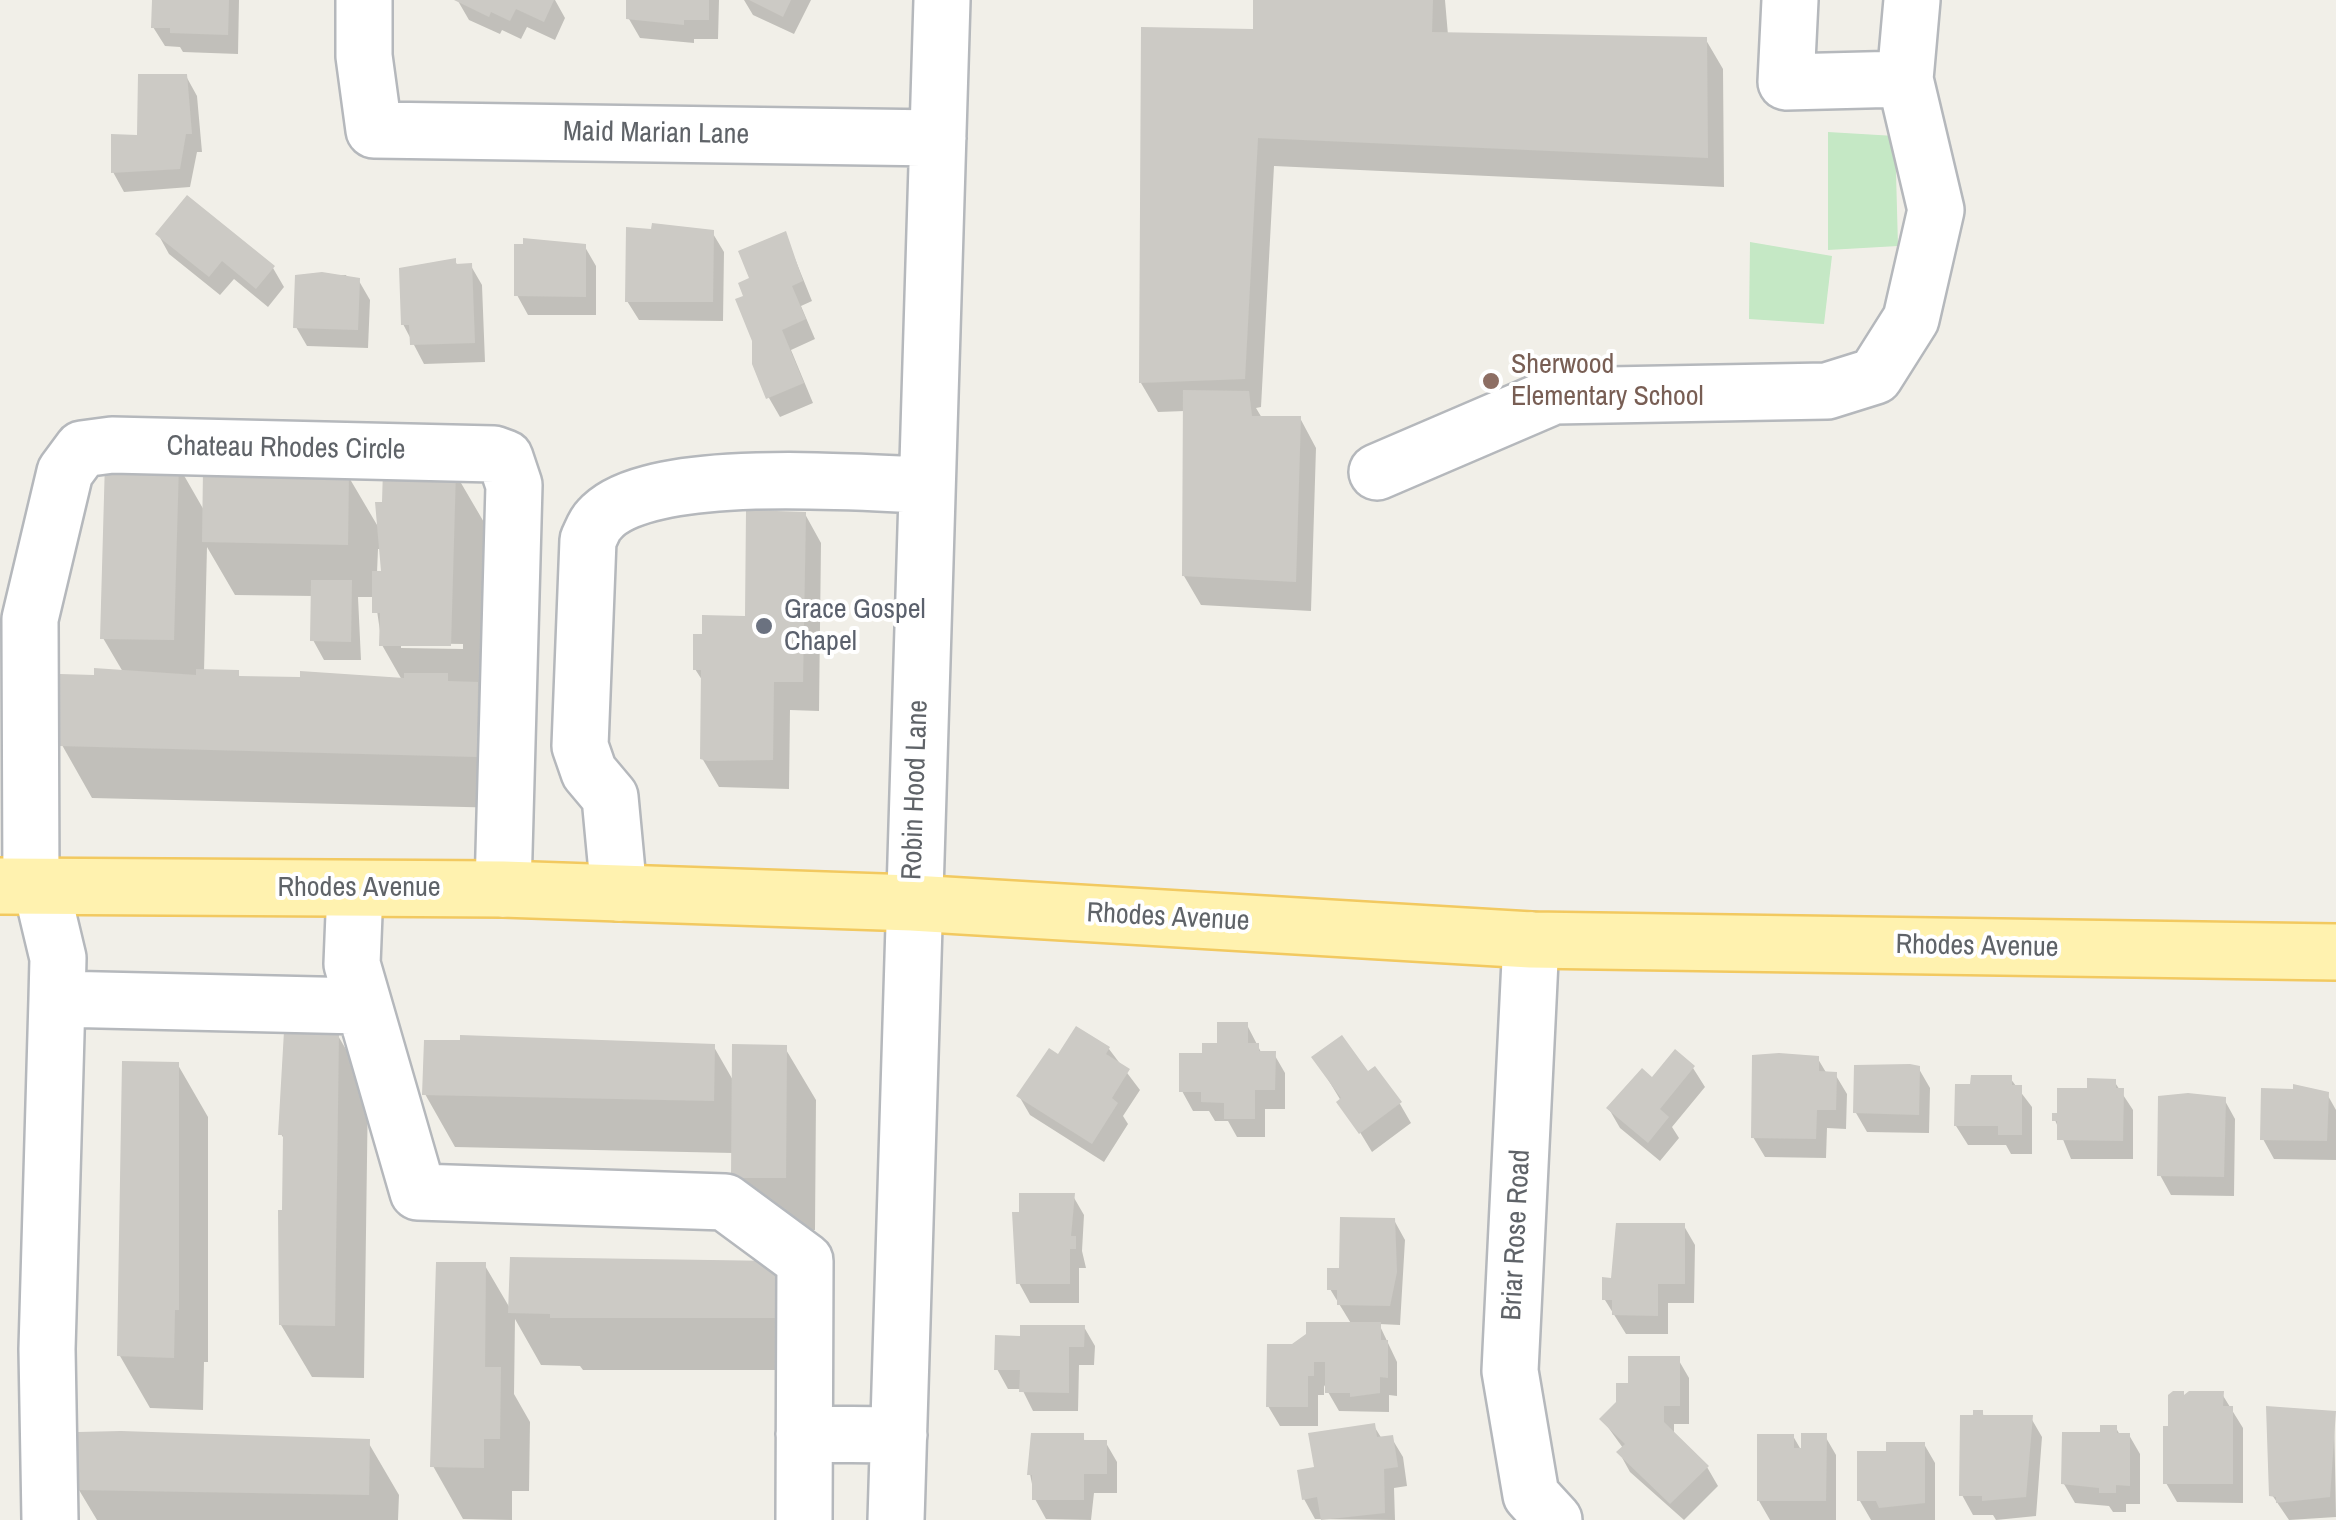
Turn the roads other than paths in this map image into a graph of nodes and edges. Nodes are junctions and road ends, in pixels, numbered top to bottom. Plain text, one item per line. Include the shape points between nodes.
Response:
1 (364, 0) edge
2 (942, 0) edge
3 (1790, 0) edge
4 (1912, 0) edge
5 (1905, 79) junction
6 (938, 138) junction
7 (1378, 472) dead end
8 (926, 485) junction
9 (24, 886) edge
10 (354, 889) junction
11 (503, 889) junction
12 (619, 893) junction
13 (912, 902) junction
14 (1531, 940) junction
15 (2336, 952) edge
16 (57, 999) junction
17 (361, 1006) junction
18 (804, 1434) junction
19 (899, 1435) junction
20 (50, 1520) edge
21 (804, 1520) edge
22 (896, 1520) edge
23 (1554, 1520) edge

1 - 6 street, Maid Marian Lane via 374,130
2 - 6 street, Robin Hood Lane
3 - 5 street via 1786,82
4 - 5 street
5 - 7 street via 1936,210 1911,320 1875,376 1827,391 1554,396
6 - 8 street, Robin Hood Lane
8 - 12 street via 724,479 628,503 600,518 588,540 580,746 589,772 610,796
8 - 13 street, Robin Hood Lane
9 - 10 main road, Rhodes Avenue
9 - 11 street, Chateau Rhodes Circle via 30,619 66,472 82,449 112,445 505,458 514,485
9 - 16 street via 58,958
10 - 11 main road, Rhodes Avenue
10 - 17 street via 352,964
11 - 12 main road, Rhodes Avenue
12 - 13 main road, Rhodes Avenue
13 - 14 main road, Rhodes Avenue
13 - 19 street, Robin Hood Lane
14 - 15 main road, Rhodes Avenue
14 - 23 street, Briar Rose Road via 1510,1371 1531,1495
16 - 17 street
16 - 20 street via 47,1349
17 - 18 street via 418,1192 724,1202 806,1261
18 - 19 street
18 - 21 street
19 - 22 street, Robin Hood Lane

